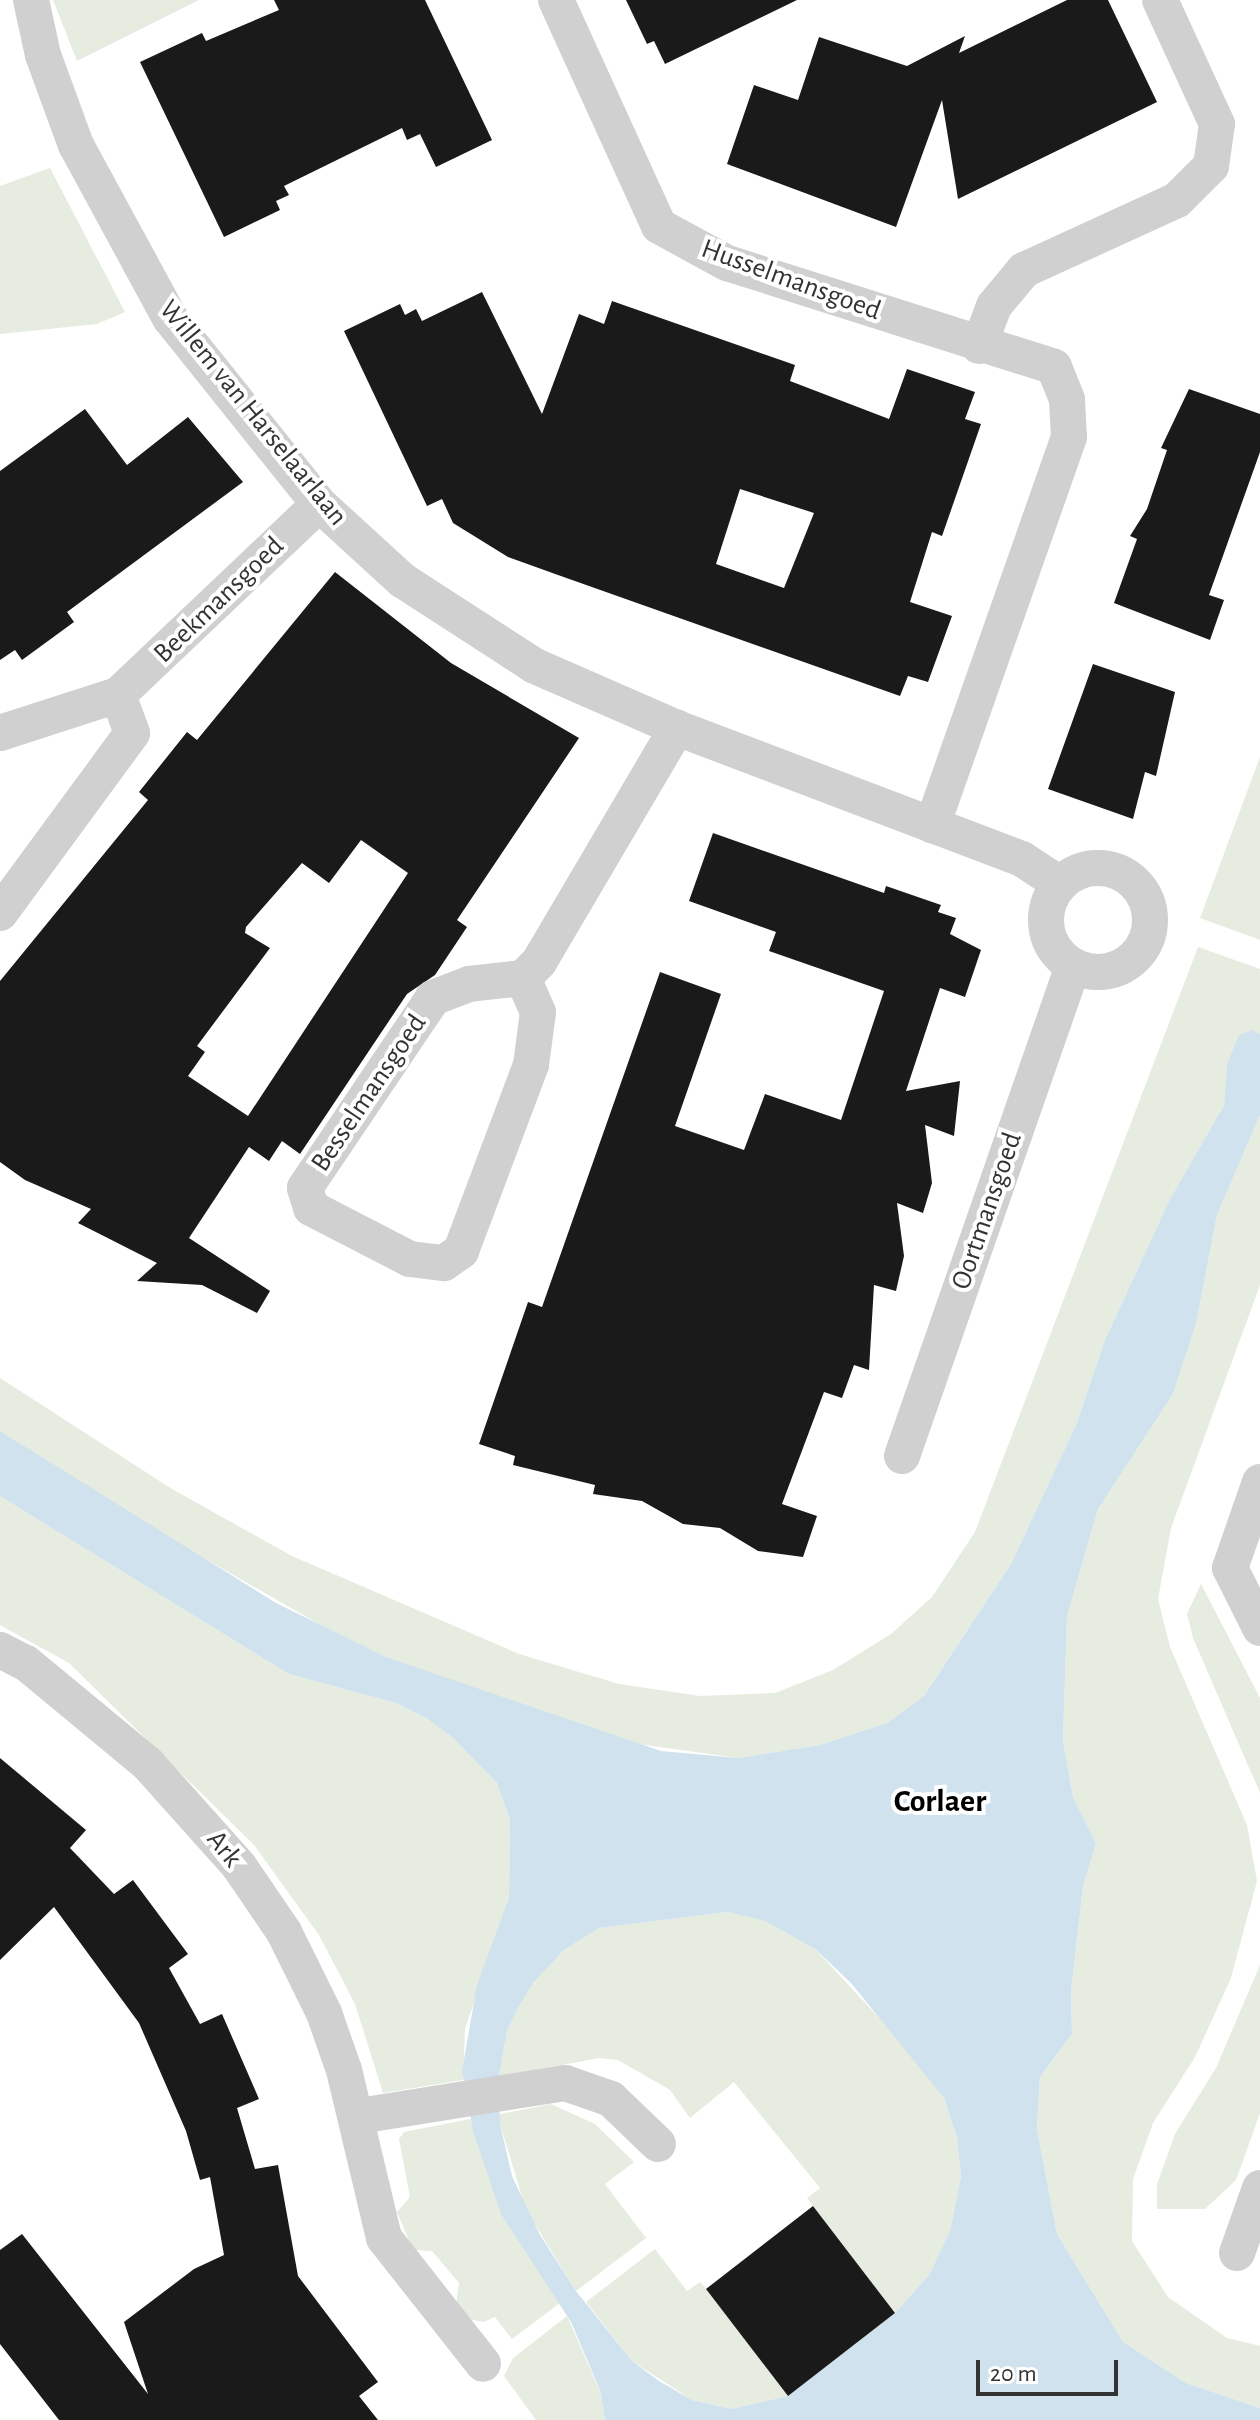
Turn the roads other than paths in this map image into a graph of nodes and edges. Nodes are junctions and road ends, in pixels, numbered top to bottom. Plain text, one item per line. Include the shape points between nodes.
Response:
1 (31, 0) edge
2 (556, 0) edge
3 (1160, 0) edge
4 (979, 346) junction
5 (319, 504) junction
6 (118, 695) junction
7 (677, 728) junction
8 (0, 733) edge
9 (932, 826) junction
10 (1060, 884) junction
11 (0, 913) edge
12 (1073, 966) junction
13 (523, 978) junction
14 (902, 1456) dead end
15 (1260, 1482) edge
16 (1260, 1628) edge
17 (0, 1650) edge
18 (359, 2116) junction
19 (658, 2144) dead end
20 (1260, 2188) edge
21 (1237, 2253) dead end
22 (483, 2364) dead end

1 - 5 street, Willem van Harselaarlaan via 43,55 76,145 170,318
2 - 4 street, Husselmansgoed via 659,226 727,263
3 - 4 street via 1217,124 1211,166 1177,200 1024,270 994,306
4 - 9 street, Husselmansgoed via 1054,367 1067,400 1069,437
5 - 6 street, Beekmansgoed
5 - 7 street, Willem van Harselaarlaan via 402,580 535,666
6 - 8 street, Beekmansgoed
6 - 11 street via 132,733
7 - 9 street, Willem van Harselaarlaan
7 - 13 street via 539,962
9 - 10 street via 1022,859
10 - 12 street via 1045,919 1048,938
10 - 12 street via 1087,870 1118,872 1135,883 1150,921 1146,942 1133,959 1094,972
12 - 14 street, Oortmansgoed
13 - 13 street, Besselmansgoed via 469,984 433,998 305,1188 311,1208 410,1259 444,1263 461,1251 531,1065 538,1012
15 - 16 street via 1230,1568
17 - 18 street, Ark via 26,1663 147,1763 239,1866 284,1932 324,2013
18 - 19 street via 565,2083 611,2099
18 - 22 street, Ark via 384,2238
20 - 21 street

